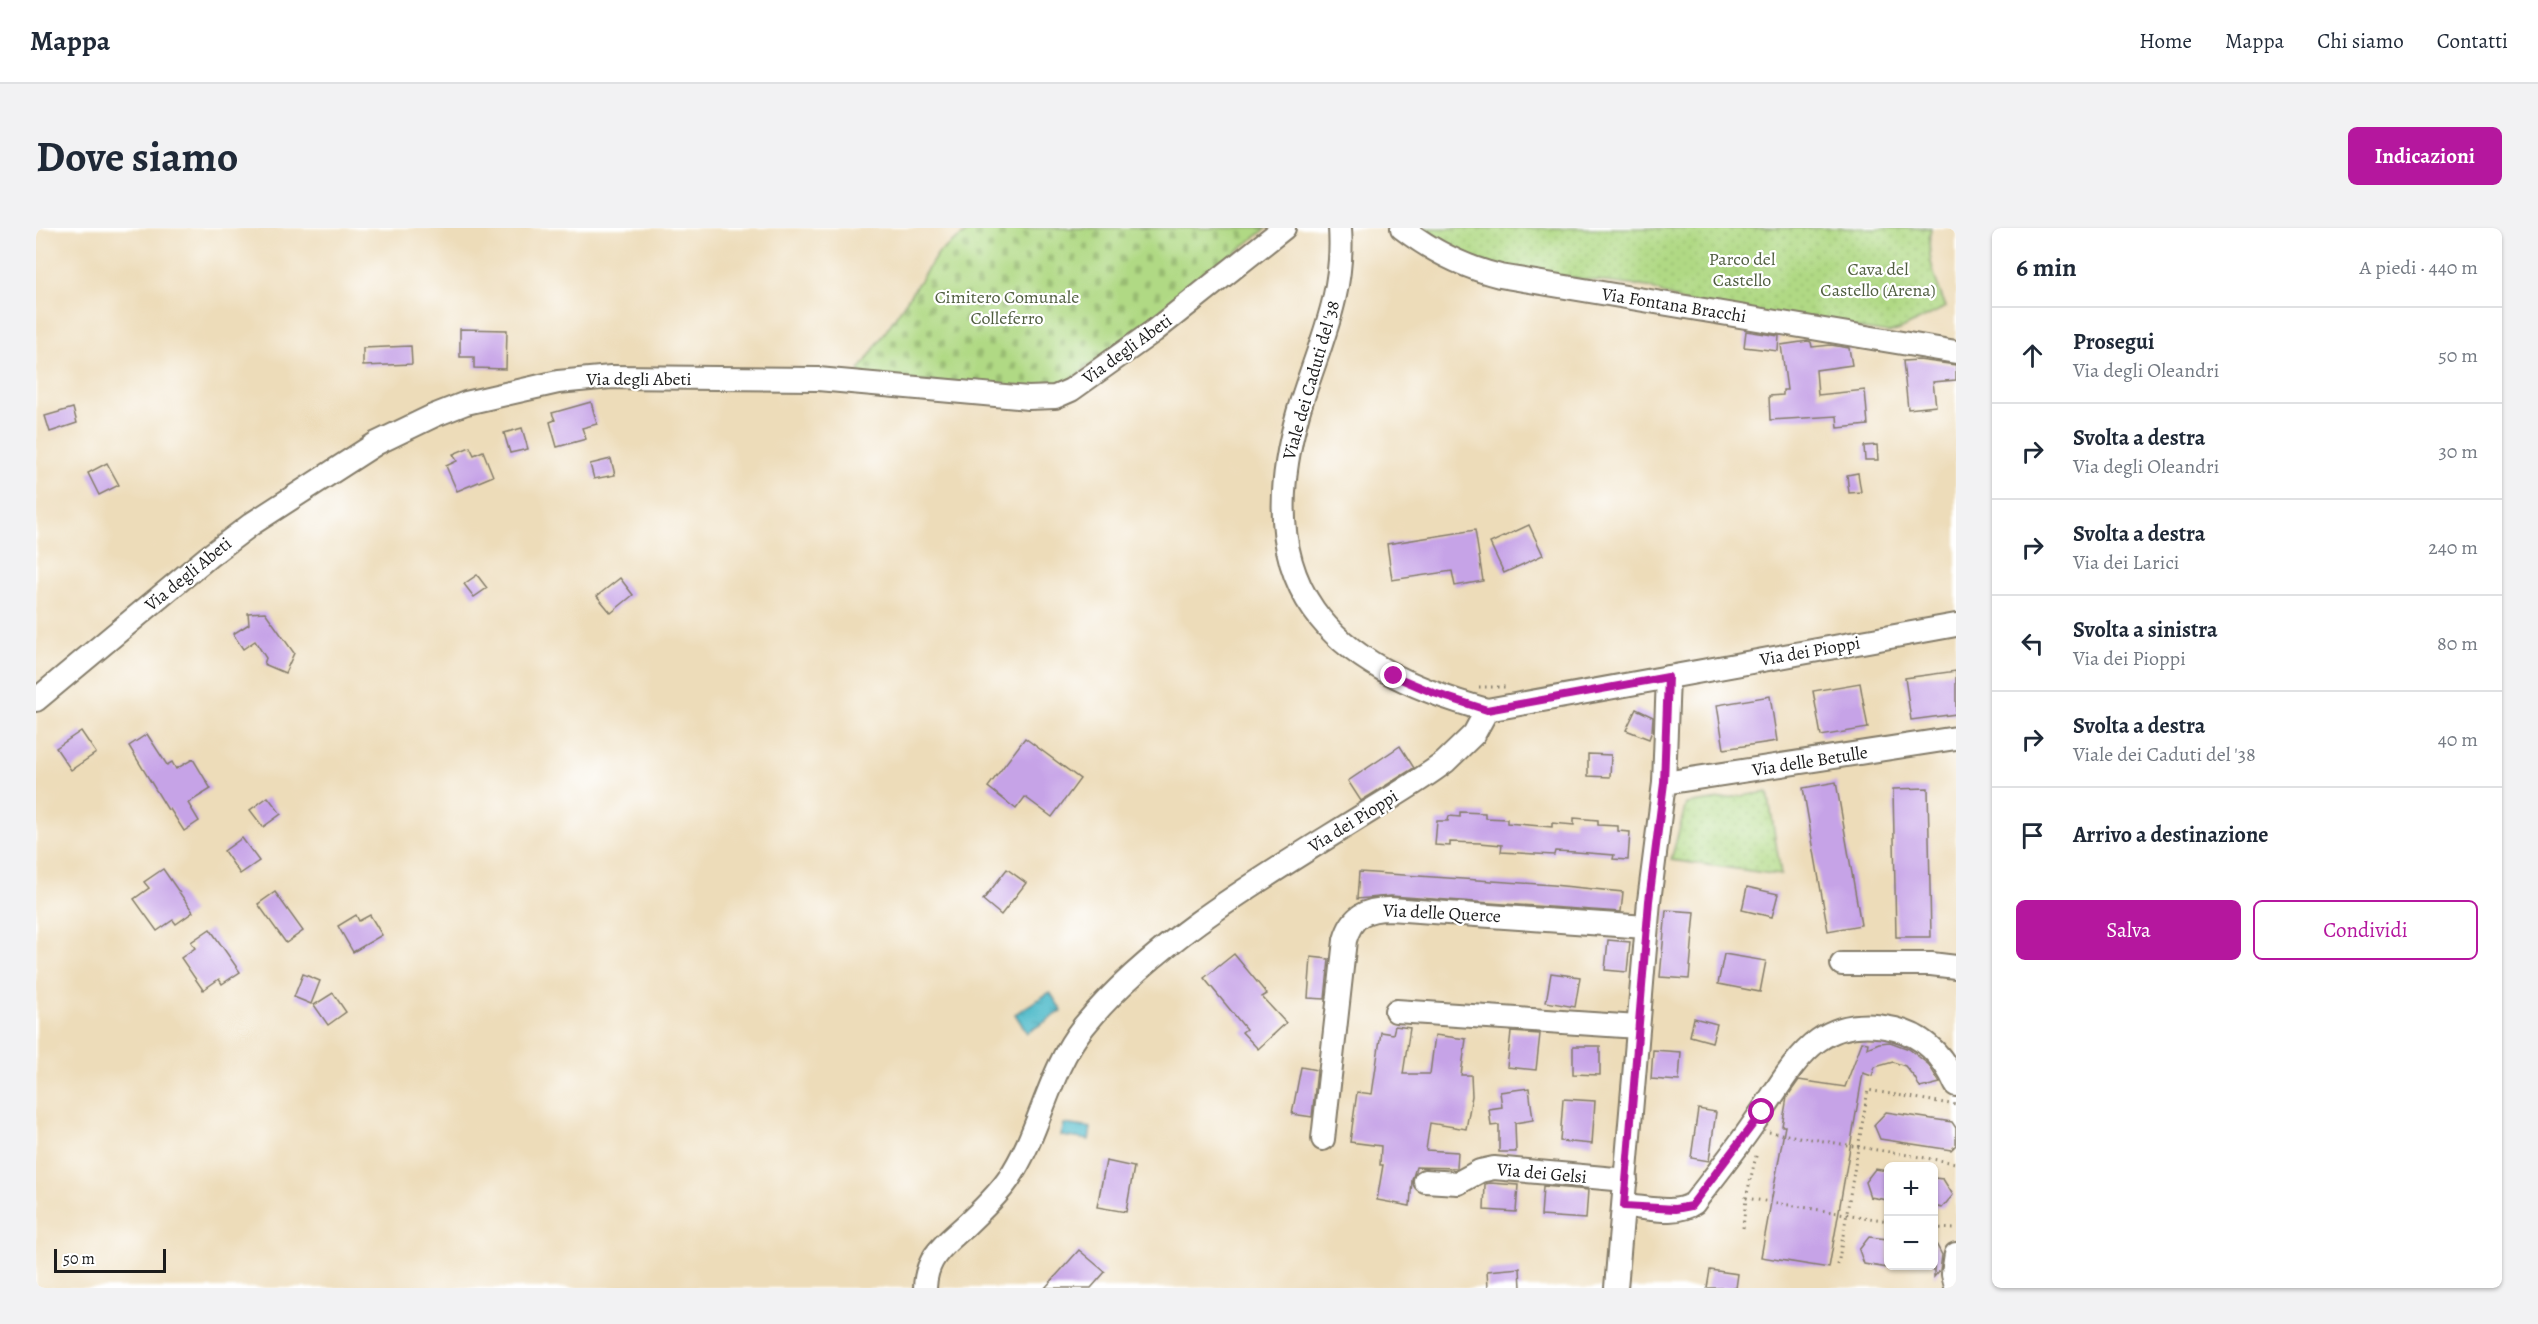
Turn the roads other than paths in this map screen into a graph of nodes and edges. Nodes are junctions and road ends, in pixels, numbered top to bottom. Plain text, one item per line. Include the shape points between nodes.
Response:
1 (1284, 228) edge
2 (1340, 228) edge
3 (1402, 228) edge
4 (1956, 352) edge
5 (1956, 626) edge
6 (1668, 677) junction
7 (36, 700) edge
8 (1487, 710) junction
9 (1956, 738) edge
10 (1664, 783) junction
11 (1647, 927) junction
12 (1842, 964) dead end
13 (1956, 967) edge
14 (1396, 1011) dead end
15 (1638, 1027) junction
16 (1956, 1085) edge
17 (1323, 1139) dead end
18 (1626, 1180) junction
19 (1425, 1181) dead end
20 (1624, 1206) junction
21 (1956, 1255) edge
22 (1956, 1286) edge
23 (925, 1288) edge
24 (1616, 1288) edge

1 - 7 street, Via degli Abeti via 1129,350 1055,397 1028,398 818,379 610,377 558,382 447,410 365,450 248,527
2 - 8 street, Viale dei Caduti del '38 via 1338,284 1332,314 1299,411 1287,466 1283,517 1292,568 1320,618 1362,657 1406,682
3 - 4 street, Via Fontana Bracchi via 1455,261 1500,276
5 - 6 street, Via dei Pioppi
6 - 8 street, Via dei Pioppi
6 - 10 street
8 - 23 street, Via dei Pioppi via 1468,741 1439,767 1228,902 1162,952 1105,1003 1063,1057 1010,1177 986,1206 935,1254 928,1267
9 - 10 street, Via delle Betulle
10 - 11 street
11 - 15 street
11 - 17 street, Via delle Querce via 1389,909 1359,915 1345,940
12 - 13 street
14 - 15 street
15 - 18 street
16 - 20 street via 1941,1057 1914,1035 1873,1025 1836,1029 1797,1059 1694,1203 1681,1209
18 - 19 street, Via dei Gelsi via 1494,1168 1458,1183
18 - 20 street
20 - 24 street
21 - 22 street

